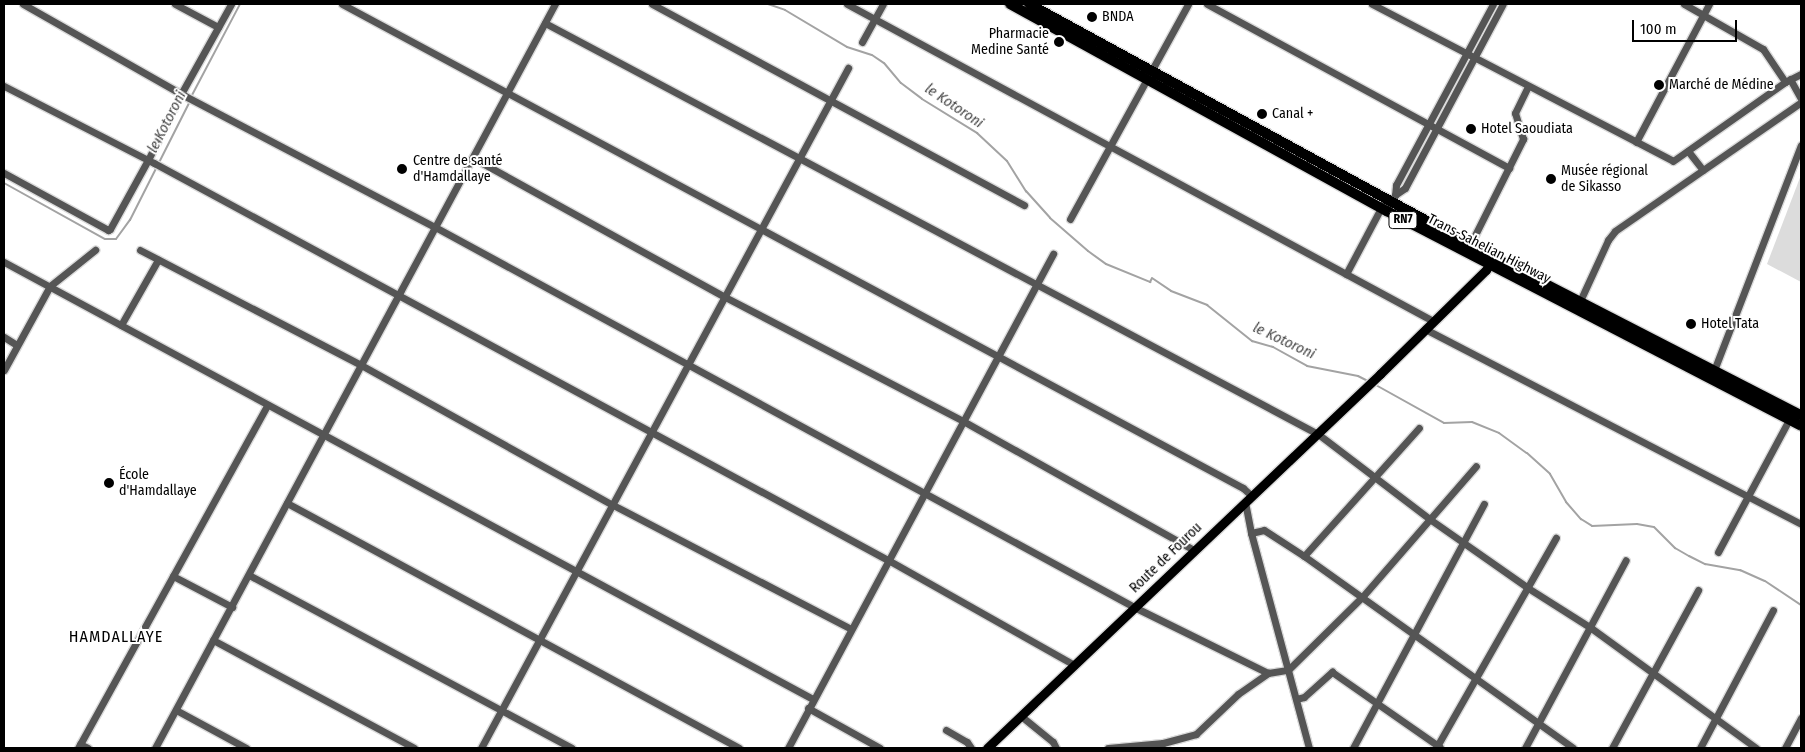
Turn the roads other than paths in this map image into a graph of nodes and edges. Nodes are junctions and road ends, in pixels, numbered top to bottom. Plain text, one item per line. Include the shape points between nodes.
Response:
1 (23, 4) edge
2 (175, 4) edge
3 (231, 4) edge
4 (342, 4) edge
5 (555, 4) edge
6 (652, 4) edge
7 (847, 4) edge
8 (883, 4) edge
9 (1010, 4) edge
10 (1030, 4) edge
11 (1188, 4) edge
12 (1207, 4) edge
13 (1372, 4) edge
14 (1493, 4) edge
15 (1503, 4) edge
16 (1684, 4) edge
17 (1709, 4) edge
18 (1703, 15) junction
19 (875, 19) junction
20 (545, 23) junction
21 (218, 27) junction
22 (862, 42) dead end
23 (1466, 54) junction
24 (1474, 59) junction
25 (848, 68) dead end
26 (1150, 74) junction
27 (1801, 74) edge
28 (1788, 80) junction
29 (4, 86) edge
30 (1528, 86) junction
31 (508, 91) junction
32 (183, 95) junction
33 (830, 100) junction
34 (1801, 101) edge
35 (1428, 125) junction
36 (1436, 129) junction
37 (1636, 142) junction
38 (1801, 145) edge
39 (1110, 146) junction
40 (1688, 150) junction
41 (473, 158) junction
42 (799, 158) junction
43 (148, 160) junction
44 (1509, 168) junction
45 (1703, 170) junction
46 (4, 173) edge
47 (1388, 203) junction
48 (1024, 205) dead end
49 (1070, 219) dead end
50 (435, 227) junction
51 (761, 228) junction
52 (1470, 245) junction
53 (95, 250) dead end
54 (140, 250) dead end
55 (1053, 254) dead end
56 (158, 260) junction
57 (1491, 261) junction
58 (4, 262) edge
59 (1346, 274) junction
60 (50, 286) junction
61 (1036, 286) junction
62 (398, 296) junction
63 (725, 297) junction
64 (1580, 301) junction
65 (1433, 321) junction
66 (121, 325) junction
67 (1424, 329) junction
68 (4, 337) edge
69 (17, 345) junction
70 (998, 356) junction
71 (361, 365) junction
72 (689, 366) junction
73 (4, 370) edge
74 (1713, 374) junction
75 (267, 405) junction
76 (1795, 416) edge
77 (963, 420) junction
78 (1801, 426) edge
79 (1419, 428) dead end
80 (653, 433) junction
81 (1318, 434) junction
82 (324, 436) junction
83 (1476, 466) dead end
84 (1374, 477) junction
85 (926, 491) junction
86 (1747, 497) junction
87 (1248, 499) junction
88 (287, 503) junction
89 (1484, 504) dead end
90 (613, 505) junction
91 (1431, 520) junction
92 (1801, 524) edge
93 (1251, 533) junction
94 (1556, 538) dead end
95 (1464, 542) junction
96 (1194, 550) junction
97 (1718, 552) dead end
98 (1304, 556) junction
99 (888, 560) junction
100 (1626, 560) dead end
101 (576, 571) junction
102 (249, 575) junction
103 (172, 576) junction
104 (1528, 588) junction
105 (1698, 590) dead end
106 (1363, 596) junction
107 (232, 607) junction
108 (1134, 607) junction
109 (1773, 610) dead end
110 (1591, 628) junction
111 (851, 629) junction
112 (1414, 635) junction
113 (539, 639) junction
114 (213, 640) junction
115 (1074, 665) junction
116 (1288, 670) junction
117 (1652, 672) junction
118 (1268, 673) junction
119 (1476, 680) junction
120 (813, 699) junction
121 (1296, 700) junction
122 (1377, 705) junction
123 (808, 708) junction
124 (176, 710) junction
125 (501, 710) junction
126 (1020, 716) junction
127 (1801, 718) edge
128 (1716, 719) junction
129 (1538, 725) junction
130 (946, 730) dead end
131 (867, 745) edge
132 (1054, 745) edge
133 (79, 746) edge
134 (1438, 747) edge
135 (88, 748) edge
136 (155, 748) edge
137 (246, 748) edge
138 (414, 748) edge
139 (481, 748) edge
140 (572, 748) edge
141 (739, 748) edge
142 (788, 748) edge
143 (880, 748) edge
144 (971, 748) edge
145 (986, 748) edge
146 (1061, 748) edge
147 (1108, 748) edge
148 (1309, 748) edge
149 (1353, 748) edge
150 (1525, 748) edge
151 (1572, 748) edge
152 (1612, 748) edge
153 (1700, 748) edge
154 (1756, 748) edge
155 (1785, 748) edge

1 - 32 street
2 - 21 street
3 - 21 street
4 - 31 street
5 - 20 street
6 - 33 street
7 - 19 street
8 - 19 street
9 - 26 highway, Trans-Sahelian Highway / RN7
10 - 26 highway, Trans-Sahelian Highway / RN7
11 - 26 street
12 - 35 street
13 - 23 street
14 - 23 street
15 - 24 street
16 - 18 street
17 - 18 street
18 - 28 street via 1762,49
18 - 37 street
19 - 22 street
19 - 39 street
20 - 31 street
20 - 42 street
21 - 32 street
23 - 24 street
23 - 35 street
24 - 30 street
24 - 36 street
25 - 33 street
26 - 39 street
26 - 47 highway, Trans-Sahelian Highway / RN7
27 - 28 street
28 - 34 street
28 - 40 street
29 - 43 street
30 - 37 street
30 - 44 street via 1515,113 1524,139
31 - 41 street
31 - 51 street
32 - 43 street
32 - 50 street
33 - 42 street
33 - 48 street
34 - 45 street
35 - 36 street
35 - 47 street
36 - 44 street
36 - 47 street via 1405,188
37 - 40 street via 1673,161
38 - 74 street
39 - 49 street
39 - 59 street
40 - 45 street
41 - 50 street
41 - 63 street
42 - 51 street
42 - 61 street
43 - 46 street via 108,230
43 - 62 street
44 - 52 street
45 - 64 street via 1615,231
47 - 52 highway, Trans-Sahelian Highway / RN7
47 - 57 highway, Trans-Sahelian Highway / RN7
47 - 59 street
50 - 62 street
50 - 72 street
51 - 63 street
51 - 70 street
52 - 57 highway, Trans-Sahelian Highway / RN7
53 - 60 street
54 - 56 street
55 - 61 street
56 - 66 street
56 - 71 street
57 - 64 highway, Trans-Sahelian Highway / RN7
57 - 65 main road, Route de Fourou
57 - 74 highway, Trans-Sahelian Highway / RN7
58 - 60 street
59 - 65 street
60 - 66 street
60 - 69 street
61 - 70 street
61 - 81 street
62 - 71 street
62 - 80 street
63 - 72 street
63 - 77 street
64 - 74 highway, Trans-Sahelian Highway / RN7
65 - 67 main road, Route de Fourou
66 - 75 street
67 - 81 main road, Route de Fourou
67 - 86 street
68 - 69 street
69 - 73 street
70 - 77 street
70 - 87 street via 1243,488
71 - 82 street
71 - 90 street
72 - 80 street
72 - 85 street
74 - 76 highway, Trans-Sahelian Highway / RN7
75 - 82 street
75 - 103 street
76 - 78 highway, Trans-Sahelian Highway / RN7
76 - 86 street
77 - 85 street
77 - 96 street
79 - 84 street
80 - 90 street
80 - 99 street
81 - 84 street
81 - 87 main road, Route de Fourou
82 - 88 street
82 - 101 street
83 - 91 street
84 - 91 street
84 - 98 street
85 - 99 street
85 - 108 street
86 - 92 street
86 - 97 street
87 - 93 street
87 - 96 main road, Route de Fourou
88 - 102 street
88 - 113 street
89 - 95 street
90 - 101 street
90 - 111 street
91 - 95 street
91 - 106 street
93 - 98 street via 1264,530
93 - 116 street
94 - 104 street
95 - 104 street
95 - 112 street
96 - 108 main road, Route de Fourou
98 - 106 street
99 - 111 street
99 - 115 street
100 - 110 street
101 - 113 street
101 - 120 street
102 - 107 street
102 - 125 street
103 - 107 street
103 - 133 street
104 - 110 street
104 - 119 street
105 - 117 street
106 - 112 street
106 - 116 street
107 - 114 street
108 - 115 main road, Route de Fourou
108 - 118 street
109 - 128 street
110 - 117 street
110 - 129 street
111 - 120 street
112 - 119 street
112 - 122 street
113 - 125 street
113 - 141 street
114 - 124 street
114 - 138 street
115 - 126 main road, Route de Fourou
116 - 118 street
116 - 121 street
117 - 128 street
117 - 152 street
118 - 147 street via 1238,694 1196,734 1163,743
119 - 129 street
119 - 134 street
120 - 123 street
121 - 122 street via 1304,697 1332,672
121 - 148 street
122 - 134 street
122 - 149 street
123 - 131 street
123 - 142 street
124 - 136 street
124 - 137 street
125 - 139 street
125 - 140 street
126 - 132 street
126 - 145 main road, Route de Fourou
127 - 155 street
128 - 153 street
128 - 154 street
129 - 150 street
129 - 151 street
130 - 144 street via 967,742
131 - 143 street
132 - 146 street
133 - 135 street

